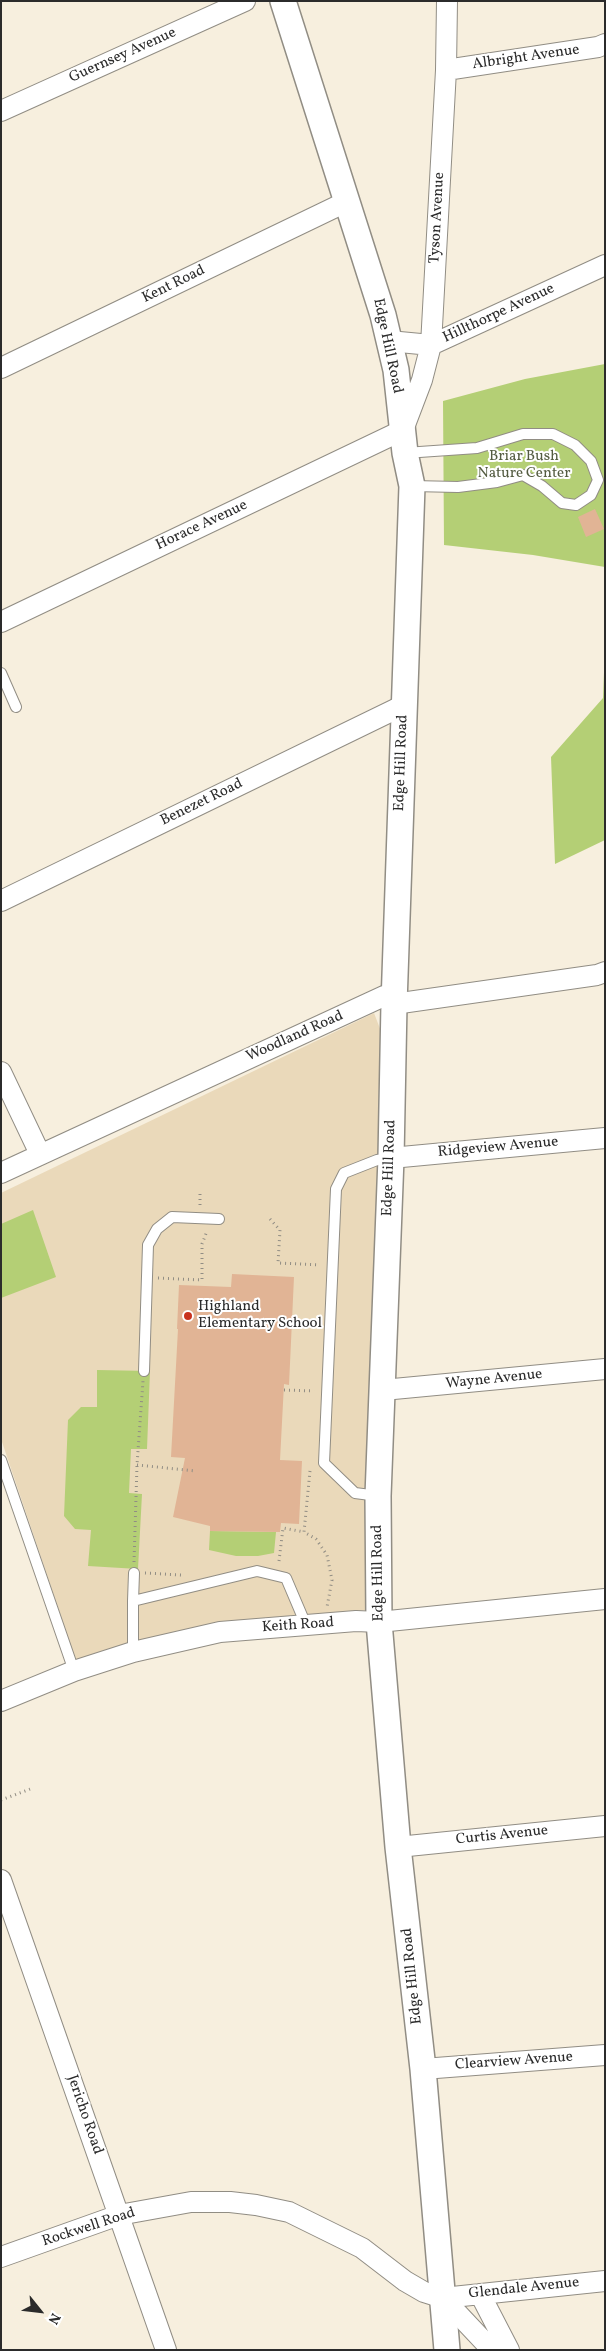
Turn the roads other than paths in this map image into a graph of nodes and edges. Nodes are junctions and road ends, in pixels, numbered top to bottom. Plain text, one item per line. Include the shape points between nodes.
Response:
1 (245, 1) edge
2 (283, 1) edge
3 (447, 1) edge
4 (605, 44) edge
5 (446, 70) junction
6 (1, 111) edge
7 (348, 201) junction
8 (605, 266) edge
9 (389, 340) junction
10 (431, 345) junction
11 (1, 368) edge
12 (404, 442) junction
13 (412, 486) junction
14 (1, 622) edge
15 (1, 673) edge
16 (404, 705) junction
17 (16, 707) dead end
18 (1, 901) edge
19 (605, 972) edge
20 (394, 1004) junction
21 (1, 1072) edge
22 (605, 1138) edge
23 (40, 1154) junction
24 (391, 1158) junction
25 (1, 1173) edge
26 (219, 1219) dead end
27 (605, 1369) edge
28 (144, 1371) road end
29 (383, 1390) junction
30 (1, 1460) edge
31 (378, 1496) junction
32 (134, 1573) road end
33 (605, 1598) edge
34 (133, 1601) junction
35 (379, 1622) junction
36 (306, 1625) junction
37 (133, 1652) junction
38 (74, 1671) junction
39 (1, 1701) edge
40 (605, 1826) edge
41 (398, 1847) junction
42 (1, 1880) edge
43 (605, 2055) edge
44 (423, 2069) junction
45 (119, 2215) junction
46 (1, 2257) edge
47 (605, 2281) edge
48 (480, 2294) junction
49 (443, 2298) junction
50 (452, 2345) edge
51 (166, 2350) edge
52 (492, 2350) edge
53 (509, 2350) edge

1 - 6 street, Guernsey Avenue
2 - 7 street, Edge Hill Road
3 - 5 street, Tyson Avenue
4 - 5 street, Albright Avenue
5 - 10 street, Tyson Avenue
7 - 9 street, Edge Hill Road
7 - 11 street, Kent Road
8 - 10 street, Hillthorpe Avenue
9 - 10 street, Hillthorpe Avenue
9 - 12 street, Edge Hill Road via 396,370
10 - 12 street, Tyson Avenue
12 - 13 street, Edge Hill Road
12 - 13 lane via 477,448 523,434 553,434 575,445 591,461 598,480 591,495 576,505 562,503 523,475 458,487
12 - 14 street, Horace Avenue
13 - 16 street, Edge Hill Road
15 - 17 lane
16 - 18 street, Benezet Road
16 - 20 street, Edge Hill Road
19 - 20 street, Woodland Road
20 - 23 street, Woodland Road via 384,996
20 - 24 street, Edge Hill Road
21 - 23 street
22 - 24 street, Ridgeview Avenue
23 - 25 street, Woodland Road
24 - 29 street, Edge Hill Road
24 - 31 lane via 344,1173 336,1189 324,1463 356,1493
26 - 28 lane via 172,1217 157,1229 148,1245
27 - 29 street, Wayne Avenue
29 - 31 street, Edge Hill Road
30 - 38 lane
31 - 35 street, Edge Hill Road
32 - 34 lane
33 - 35 street, Keith Road
34 - 36 lane via 257,1571 286,1578
34 - 37 lane
35 - 36 street, Keith Road
35 - 41 street, Edge Hill Road
36 - 37 street, Keith Road via 220,1632
37 - 38 street, Keith Road
38 - 39 street, Keith Road
40 - 41 street, Curtis Avenue
41 - 44 street, Edge Hill Road
42 - 45 street, Jericho Road
43 - 44 street, Clearview Avenue
44 - 49 street, Edge Hill Road
45 - 46 street, Rockwell Road
45 - 49 street, Rockwell Road via 191,2202 230,2202 289,2212 362,2248 404,2281
45 - 51 street, Jericho Road
47 - 48 street, Glendale Avenue
48 - 49 street, Glendale Avenue
48 - 53 street
49 - 50 street, Edge Hill Road
49 - 52 street, Rockwell Road

